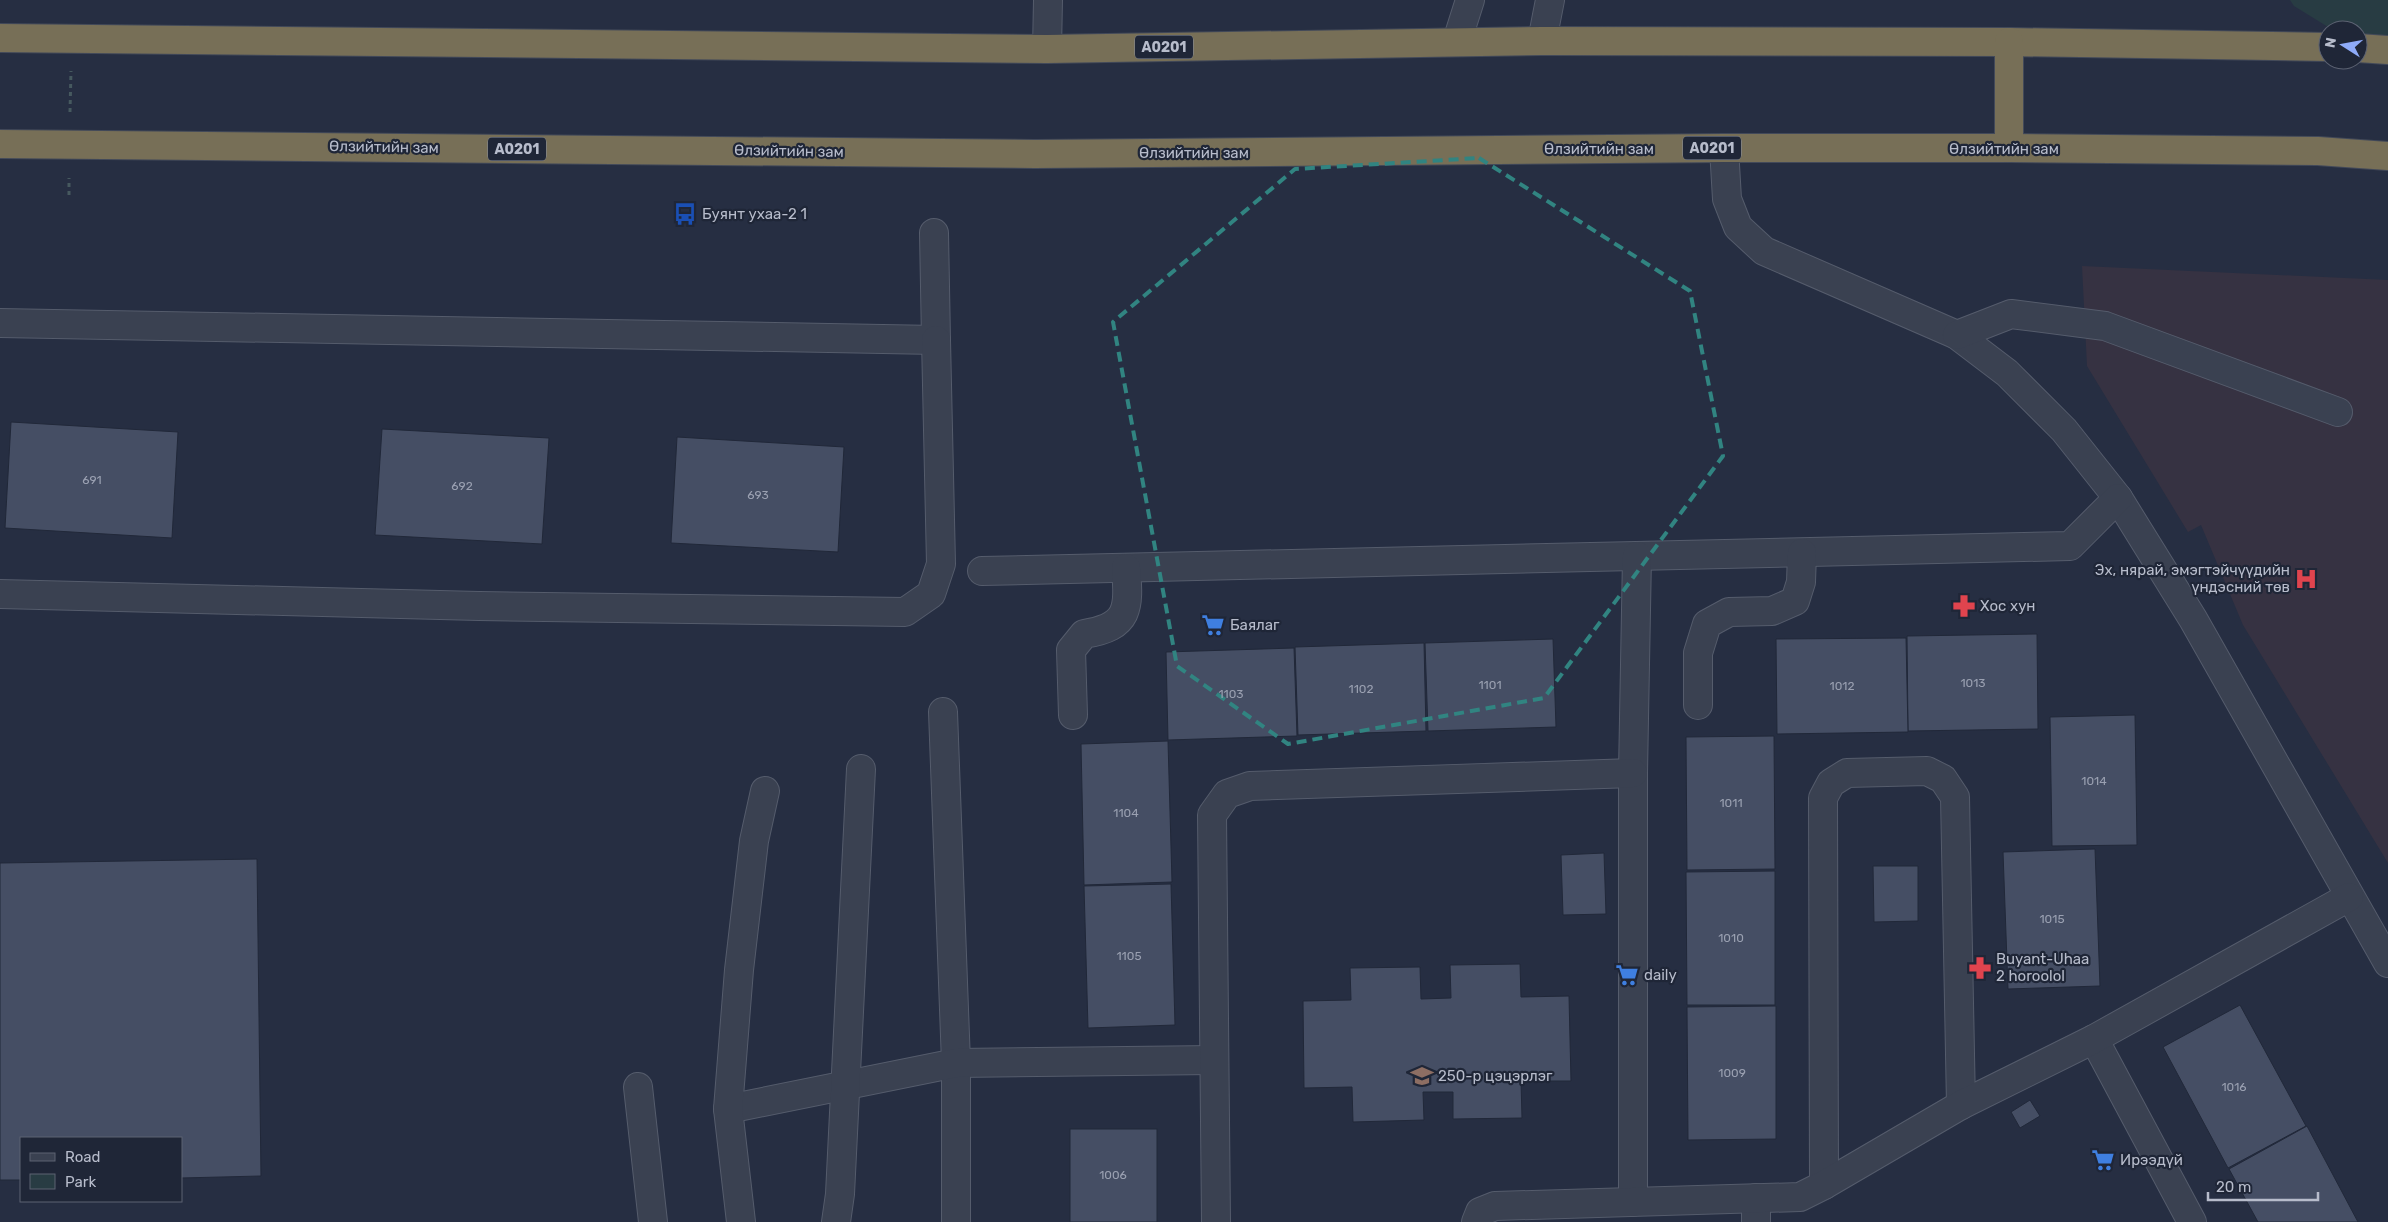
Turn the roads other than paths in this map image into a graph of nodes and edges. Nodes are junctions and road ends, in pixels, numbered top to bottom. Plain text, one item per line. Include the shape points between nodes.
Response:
1 (1048, 0) edge
2 (1470, 0) edge
3 (1550, 0) edge
4 (0, 38) edge
5 (1457, 41) junction
6 (1542, 41) junction
7 (2010, 42) junction
8 (2318, 46) edge
9 (1047, 49) junction
10 (2368, 49) edge
11 (2388, 50) edge
12 (0, 144) edge
13 (1724, 148) junction
14 (2009, 148) junction
15 (2388, 156) edge
16 (934, 233) dead end
17 (0, 323) edge
18 (1958, 335) junction
19 (936, 340) junction
20 (2338, 412) dead end
21 (2118, 498) junction
22 (1802, 553) junction
23 (1637, 556) junction
24 (1126, 568) junction
25 (982, 571) dead end
26 (0, 594) edge
27 (1698, 704) dead end
28 (942, 712) dead end
29 (1073, 715) dead end
30 (861, 769) dead end
31 (1633, 773) junction
32 (765, 791) dead end
33 (2349, 898) junction
34 (2388, 963) edge
35 (2094, 1039) junction
36 (1214, 1060) junction
37 (956, 1063) junction
38 (845, 1085) junction
39 (638, 1087) dead end
40 (1961, 1105) junction
41 (728, 1108) junction
42 (1824, 1185) junction
43 (1633, 1202) junction
44 (1756, 1210) edge
45 (653, 1222) edge
46 (741, 1222) edge
47 (836, 1222) edge
48 (956, 1222) edge
49 (1216, 1222) edge
50 (1476, 1222) edge
51 (2192, 1222) edge

1 - 9 street
2 - 5 street
3 - 6 street
4 - 9 highway, A0201
5 - 6 highway, A0201
5 - 9 highway, A0201
6 - 7 highway, A0201
7 - 8 highway, A0201
7 - 14 highway
10 - 11 highway
12 - 13 highway, Өлзийтийн зам / A0201 via 1026,154
13 - 14 highway, Өлзийтийн зам / A0201
13 - 18 street via 1727,199 1738,227 1764,251
14 - 15 highway, Өлзийтийн зам / A0201 via 2318,152
16 - 19 street
17 - 19 street
18 - 20 street via 2011,314 2105,326
18 - 21 street via 2007,373 2064,430
19 - 26 street via 941,564 931,594 905,612
21 - 22 street via 2070,546
21 - 33 street via 2193,619
22 - 23 street
22 - 27 street via 1801,582 1795,601 1772,611 1729,612 1706,624 1698,653
23 - 24 street
23 - 31 street
24 - 25 street
24 - 29 street via 1128,599 1122,618 1105,630 1084,634 1071,650
28 - 37 street
30 - 38 street
31 - 36 street via 1250,786 1227,794 1212,816
31 - 43 street
32 - 41 street via 754,841
33 - 34 street
33 - 35 street
35 - 40 street
35 - 51 street
36 - 37 street
36 - 49 street
37 - 38 street
37 - 48 street
38 - 41 street
38 - 47 street
39 - 45 street
40 - 42 street
40 - 42 street via 1955,798 1943,779 1927,771 1847,774 1831,783 1823,798
41 - 46 street
42 - 44 street via 1800,1197
43 - 44 street
43 - 50 street via 1496,1206 1480,1212

